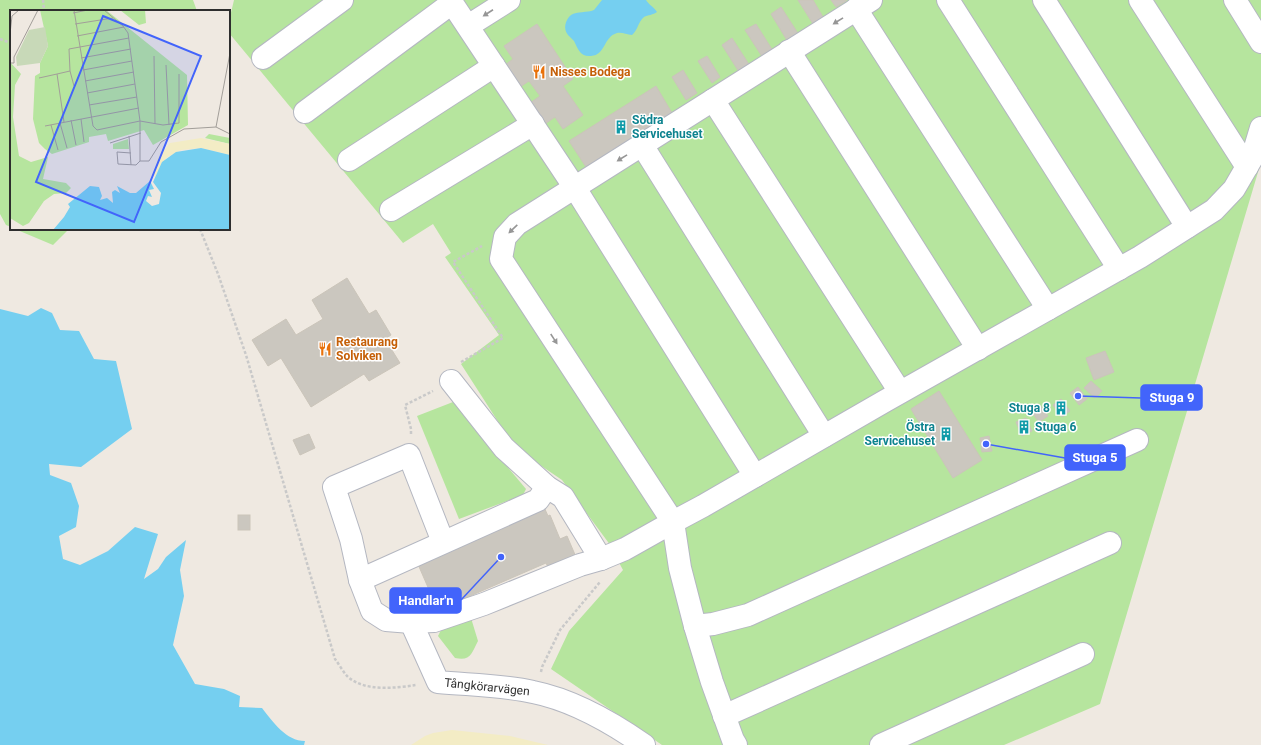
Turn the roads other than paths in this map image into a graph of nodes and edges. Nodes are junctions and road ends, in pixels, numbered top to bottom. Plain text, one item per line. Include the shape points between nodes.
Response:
1 (342, 0) edge
2 (509, 0) edge
3 (948, 0) edge
4 (1044, 0) edge
5 (1140, 0) edge
6 (1235, 0) edge
7 (451, 1) edge
8 (863, 5) edge
9 (468, 26) junction
10 (1261, 42) edge
11 (789, 51) junction
12 (264, 58) dead end
13 (494, 66) junction
14 (713, 100) junction
15 (305, 112) dead end
16 (533, 124) junction
17 (1261, 128) edge
18 (642, 145) junction
19 (349, 160) dead end
20 (1247, 167) junction
21 (575, 188) junction
22 (391, 210) dead end
23 (1187, 227) junction
24 (1119, 269) junction
25 (1048, 309) junction
26 (978, 349) junction
27 (451, 381) road end
28 (900, 392) junction
29 (824, 436) junction
30 (1137, 440) dead end
31 (755, 476) junction
32 (547, 487) junction
33 (673, 522) junction
34 (443, 542) junction
35 (1110, 544) dead end
36 (601, 559) junction
37 (360, 580) junction
38 (411, 622) junction
39 (695, 626) junction
40 (1083, 654) dead end
41 (724, 716) junction
42 (644, 745) edge
43 (736, 745) edge
44 (881, 745) edge

1 - 12 street
2 -> 9 street
3 - 24 street
4 - 23 street
5 - 20 street
6 - 10 street
7 - 9 street
7 - 15 street
8 -> 11 street
8 - 25 street
9 - 13 street
11 - 14 street
11 - 26 street
13 - 16 street
13 - 19 street
14 - 18 street
14 - 28 street
16 - 21 street
16 - 22 street
17 - 20 street
18 -> 21 street
18 - 29 street
20 - 23 street via 1234,189 1214,210
21 - 31 street
21 -> 33 street via 518,224 505,237 501,259
23 - 24 street
24 - 25 street
25 - 26 street
26 - 28 street
27 - 32 street via 504,448
28 - 29 street
29 - 31 street
30 - 39 street via 748,615
31 - 33 street
32 - 34 street via 538,500
32 - 36 street via 563,497
33 - 36 street via 625,550
33 - 39 street via 680,568
34 - 37 street
34 - 37 street via 408,455 334,487 351,539
35 - 41 street
36 - 38 street via 434,621
37 - 38 street via 372,611 386,620
38 - 42 street, Tångkörarvägen via 438,682 535,692 587,711
39 - 41 street
40 - 44 street
41 - 43 street

